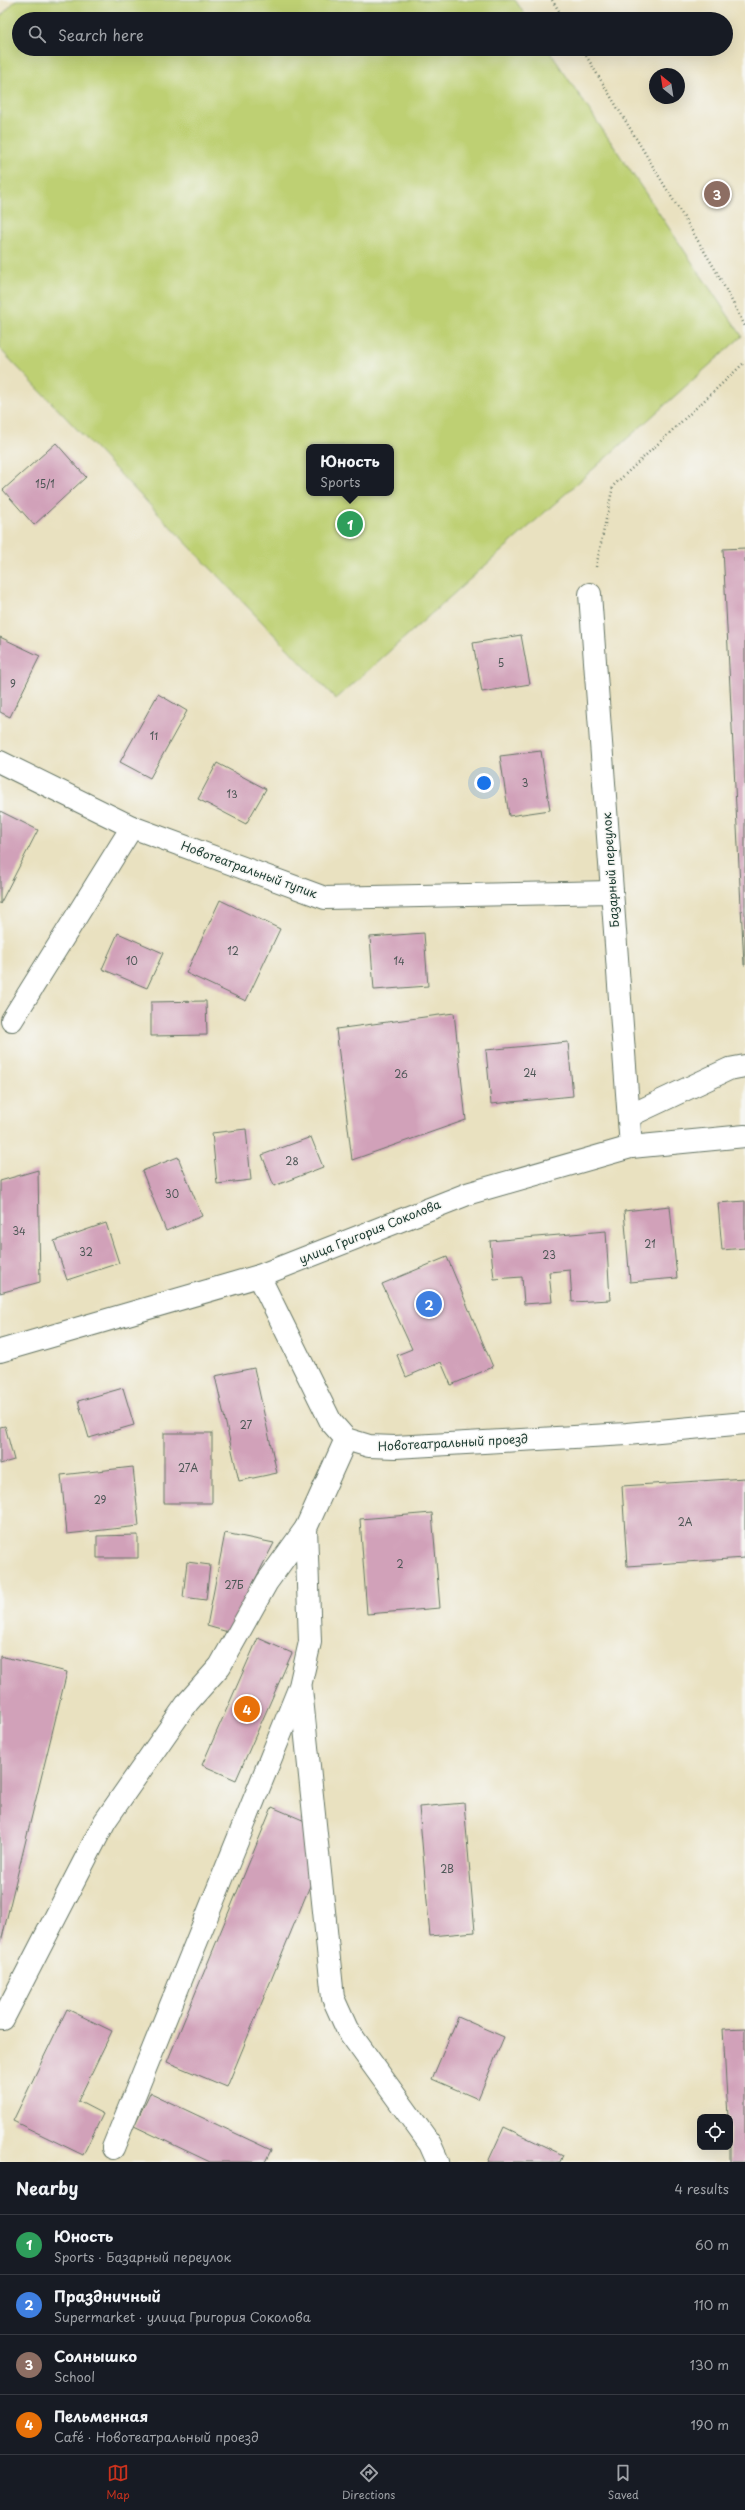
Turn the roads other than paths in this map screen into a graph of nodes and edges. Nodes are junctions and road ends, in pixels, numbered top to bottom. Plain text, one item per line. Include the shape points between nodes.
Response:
1 (590, 594) road end
2 (0, 762) edge
3 (132, 827) junction
4 (612, 892) junction
5 (12, 1020) dead end
6 (745, 1066) edge
7 (629, 1116) junction
8 (745, 1136) edge
9 (631, 1147) junction
10 (259, 1276) junction
11 (0, 1351) edge
12 (745, 1423) edge
13 (346, 1439) junction
14 (306, 1528) junction
15 (300, 1686) junction
16 (3, 2020) dead end
17 (113, 2148) dead end
18 (438, 2162) edge

1 - 4 street, Базарный переулок
2 - 3 street, Новотеатральный тупик
3 - 4 street, Новотеатральный тупик via 325,898
3 - 5 street
4 - 7 street, Базарный переулок
6 - 7 street via 729,1069
7 - 9 street, Базарный переулок
8 - 9 street, улица Григория Соколова
9 - 10 street, улица Григория Соколова via 470,1192
10 - 11 street, улица Григория Соколова
10 - 13 street via 331,1422
12 - 13 street, Новотеатральный проезд via 627,1434 395,1447 369,1446
13 - 14 street
14 - 15 street via 310,1642
14 - 16 street via 267,1582 220,1666 188,1702 106,1821
15 - 17 street
15 - 18 street via 333,1998 347,2029 430,2144

